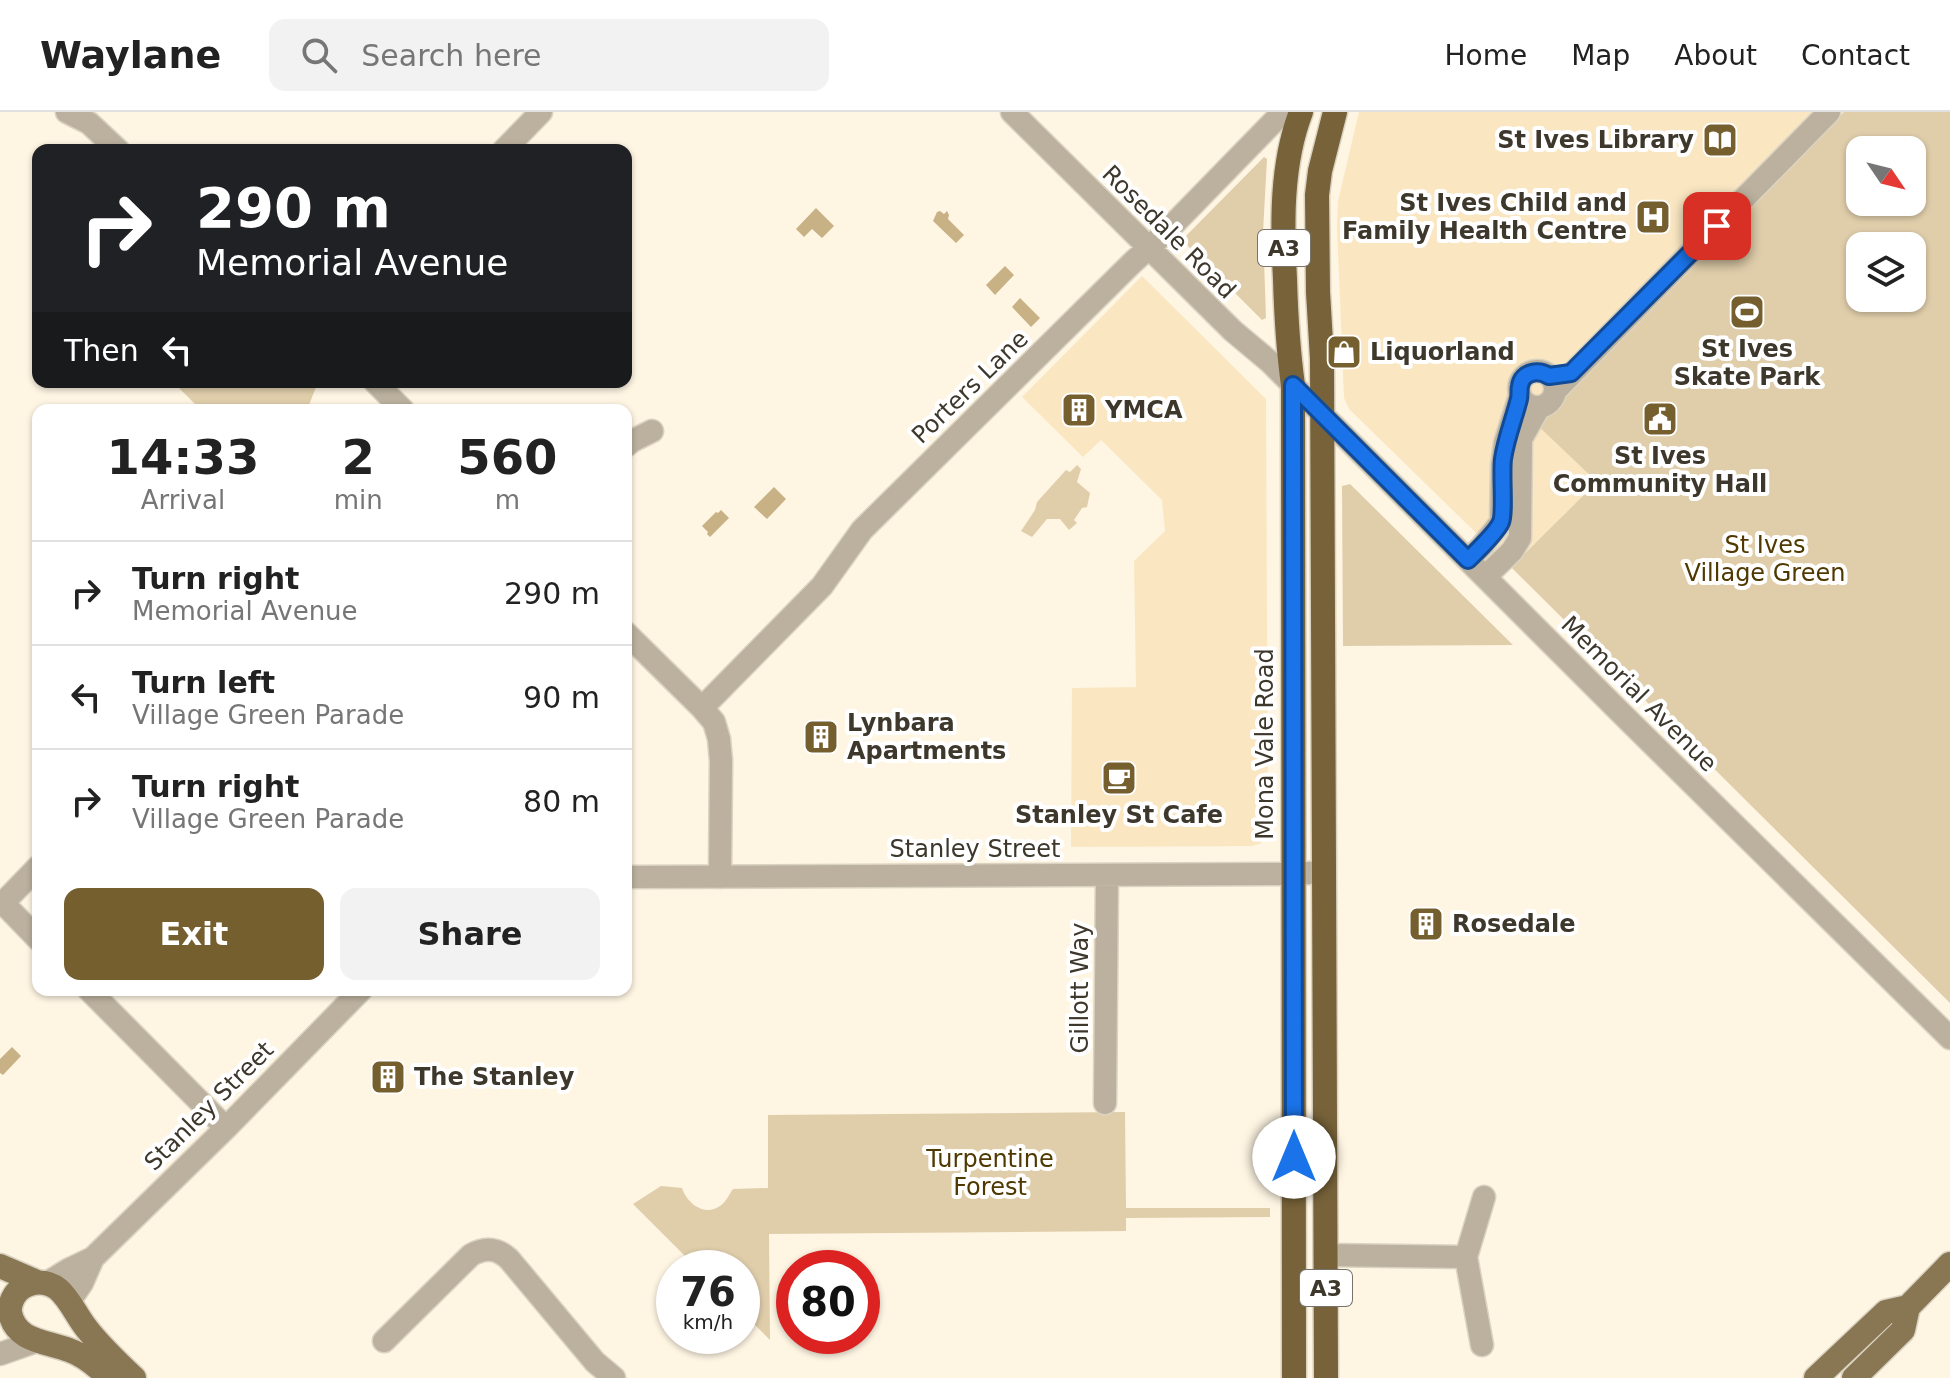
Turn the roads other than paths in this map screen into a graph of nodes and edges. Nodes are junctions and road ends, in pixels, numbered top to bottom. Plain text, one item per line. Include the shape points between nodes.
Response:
1 (67, 112) edge
2 (1012, 112) edge
3 (1283, 112) edge
4 (1301, 112) edge
5 (1335, 112) edge
6 (1829, 112) edge
7 (538, 113) edge
8 (112, 144) edge
9 (510, 144) edge
10 (1148, 248) junction
11 (1293, 385) junction
12 (381, 388) edge
13 (1547, 388) junction
14 (397, 404) edge
15 (1321, 413) junction
16 (652, 431) dead end
17 (632, 441) edge
18 (1468, 560) junction
19 (1485, 577) junction
20 (632, 639) edge
21 (702, 708) junction
22 (1324, 872) junction
23 (32, 873) edge
24 (1294, 874) junction
25 (1107, 875) junction
26 (632, 877) edge
27 (720, 877) junction
28 (32, 933) edge
29 (95, 996) edge
30 (355, 996) edge
31 (1950, 1038) edge
32 (1105, 1103) dead end
33 (226, 1128) junction
34 (1484, 1197) dead end
35 (1326, 1255) junction
36 (1466, 1257) junction
37 (93, 1258) junction
38 (1950, 1264) edge
39 (0, 1266) edge
40 (42, 1282) junction
41 (7, 1306) edge
42 (71, 1307) junction
43 (1908, 1307) junction
44 (384, 1341) dead end
45 (41, 1342) junction
46 (1482, 1345) dead end
47 (0, 1352) edge
48 (1823, 1373) edge
49 (109, 1378) edge
50 (134, 1378) edge
51 (614, 1378) edge
52 (1294, 1378) edge
53 (1326, 1378) edge
54 (1854, 1378) edge

1 - 8 street
2 - 10 street, Rosedale Road
3 - 10 street, Porters Lane
4 - 11 highway, Mona Vale Road / A3 via 1285,190
5 - 15 highway, A3 via 1317,195
6 - 13 street
7 - 9 street
10 - 11 street, Rosedale Road
10 - 21 street, Porters Lane via 862,530 822,586
11 - 15 street, Memorial Avenue
11 - 24 highway, Mona Vale Road / A3
12 - 14 street
13 - 18 street via 1505,443 1501,522
13 - 19 street via 1521,439 1520,538
15 - 18 street, Memorial Avenue
15 - 22 highway, A3
16 - 17 street
18 - 19 street, Memorial Avenue
19 - 31 street, Memorial Avenue
20 - 21 street
21 - 27 street via 714,722 720,746
22 - 24 street, Stanley Street
22 - 35 highway, A3
23 - 28 street via 3,903
24 - 25 street, Stanley Street
24 - 52 highway, Mona Vale Road / A3
25 - 27 street, Stanley Street
25 - 32 street, Gillott Way
26 - 27 street, Stanley Street
29 - 33 street
30 - 33 street, Stanley Street
33 - 37 street, Stanley Street
34 - 36 street
35 - 36 street
35 - 53 highway, A3
36 - 46 street
37 - 40 street, Stanley Street
37 - 42 street, Stanley Street
38 - 43 main road
39 - 40 main road
40 - 41 main road via 18,1291
40 - 42 main road via 56,1287
41 - 45 main road via 20,1332
41 - 47 street
42 - 45 main road via 64,1332
42 - 50 main road
43 - 48 main road via 1886,1312
43 - 54 main road via 1903,1330
44 - 51 street via 471,1255 492,1249 509,1259
45 - 47 street
45 - 49 main road via 72,1351

